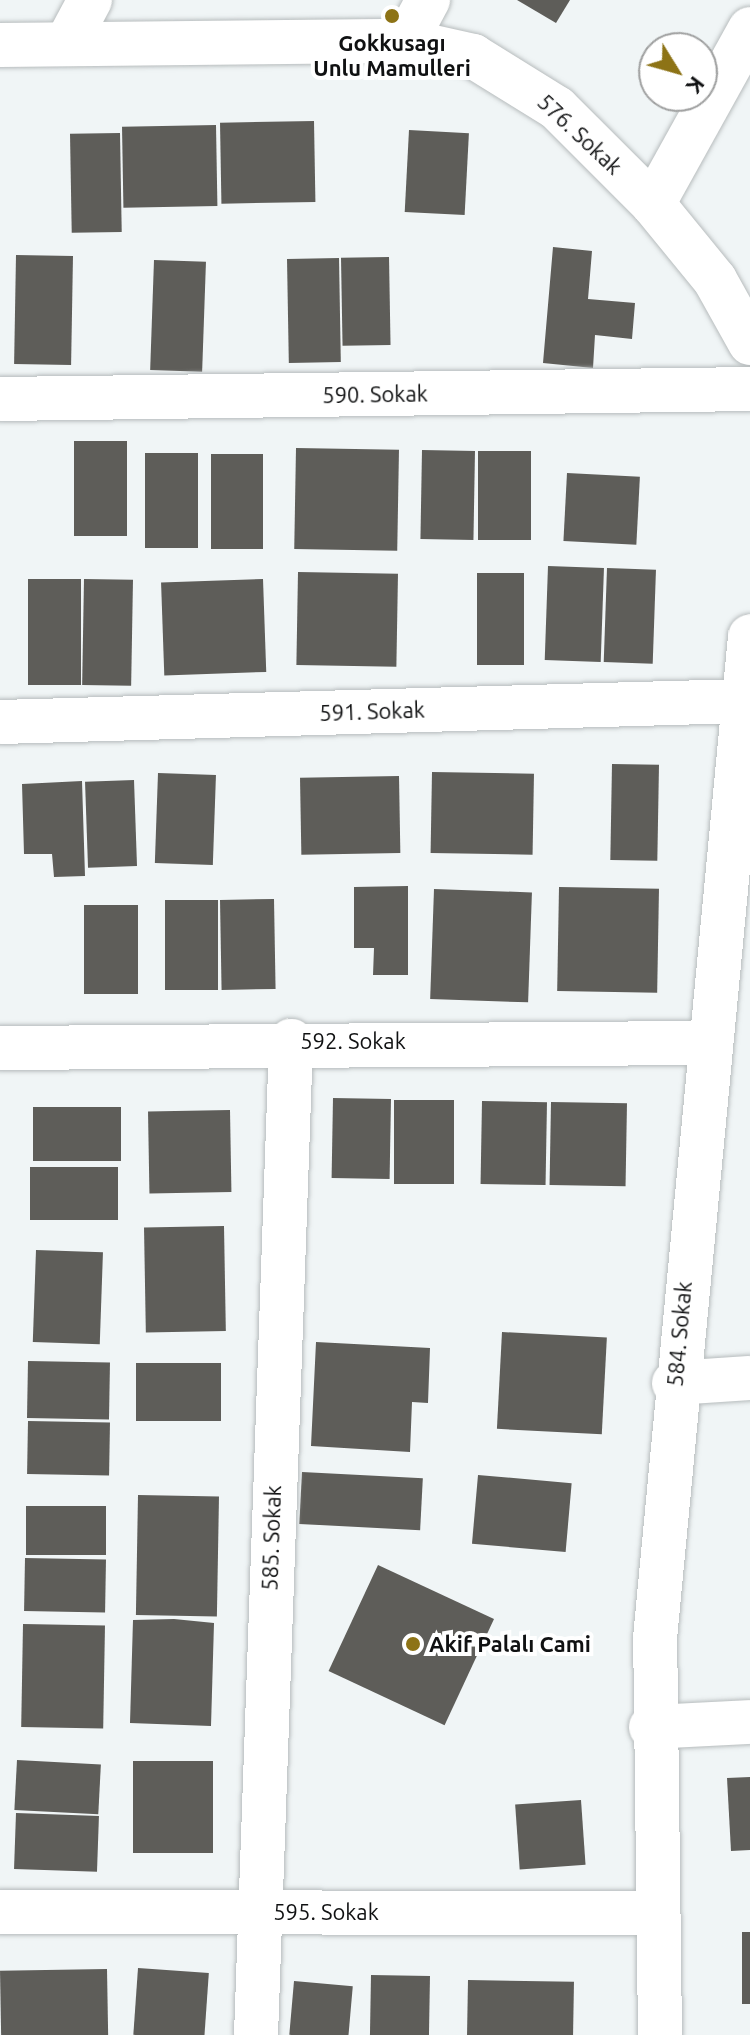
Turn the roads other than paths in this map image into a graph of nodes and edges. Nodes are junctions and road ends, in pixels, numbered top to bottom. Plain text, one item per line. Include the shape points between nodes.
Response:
1 (90, 0) edge
2 (428, 0) edge
3 (750, 29) edge
4 (406, 41) junction
5 (67, 43) junction
6 (0, 45) edge
7 (653, 204) junction
8 (750, 343) edge
9 (750, 389) edge
10 (0, 399) edge
11 (750, 636) edge
12 (744, 701) junction
13 (0, 722) edge
14 (291, 1041) junction
15 (706, 1043) junction
16 (0, 1048) edge
17 (750, 1378) edge
18 (674, 1383) junction
19 (750, 1722) edge
20 (651, 1727) junction
21 (256, 1911) junction
22 (0, 1912) edge
23 (653, 1913) junction
24 (256, 2035) edge
25 (660, 2035) edge

1 - 5 street
2 - 4 street
3 - 7 street
4 - 5 street, 576. Sokak
4 - 7 street, 576. Sokak via 473,56 510,75 557,108
5 - 6 street, 576. Sokak
7 - 8 street, 576. Sokak via 715,280
9 - 10 street, 590. Sokak
11 - 12 street, 584. Sokak
12 - 13 street, 591. Sokak
12 - 15 street, 584. Sokak
14 - 15 street, 592. Sokak
14 - 16 street, 592. Sokak
14 - 21 street, 585. Sokak
15 - 18 street, 584. Sokak
17 - 18 street
18 - 20 street, 584. Sokak
19 - 20 street
20 - 23 street, 584. Sokak
21 - 22 street, 595. Sokak
21 - 23 street, 595. Sokak
21 - 24 street, 585. Sokak
23 - 25 street, 584. Sokak

